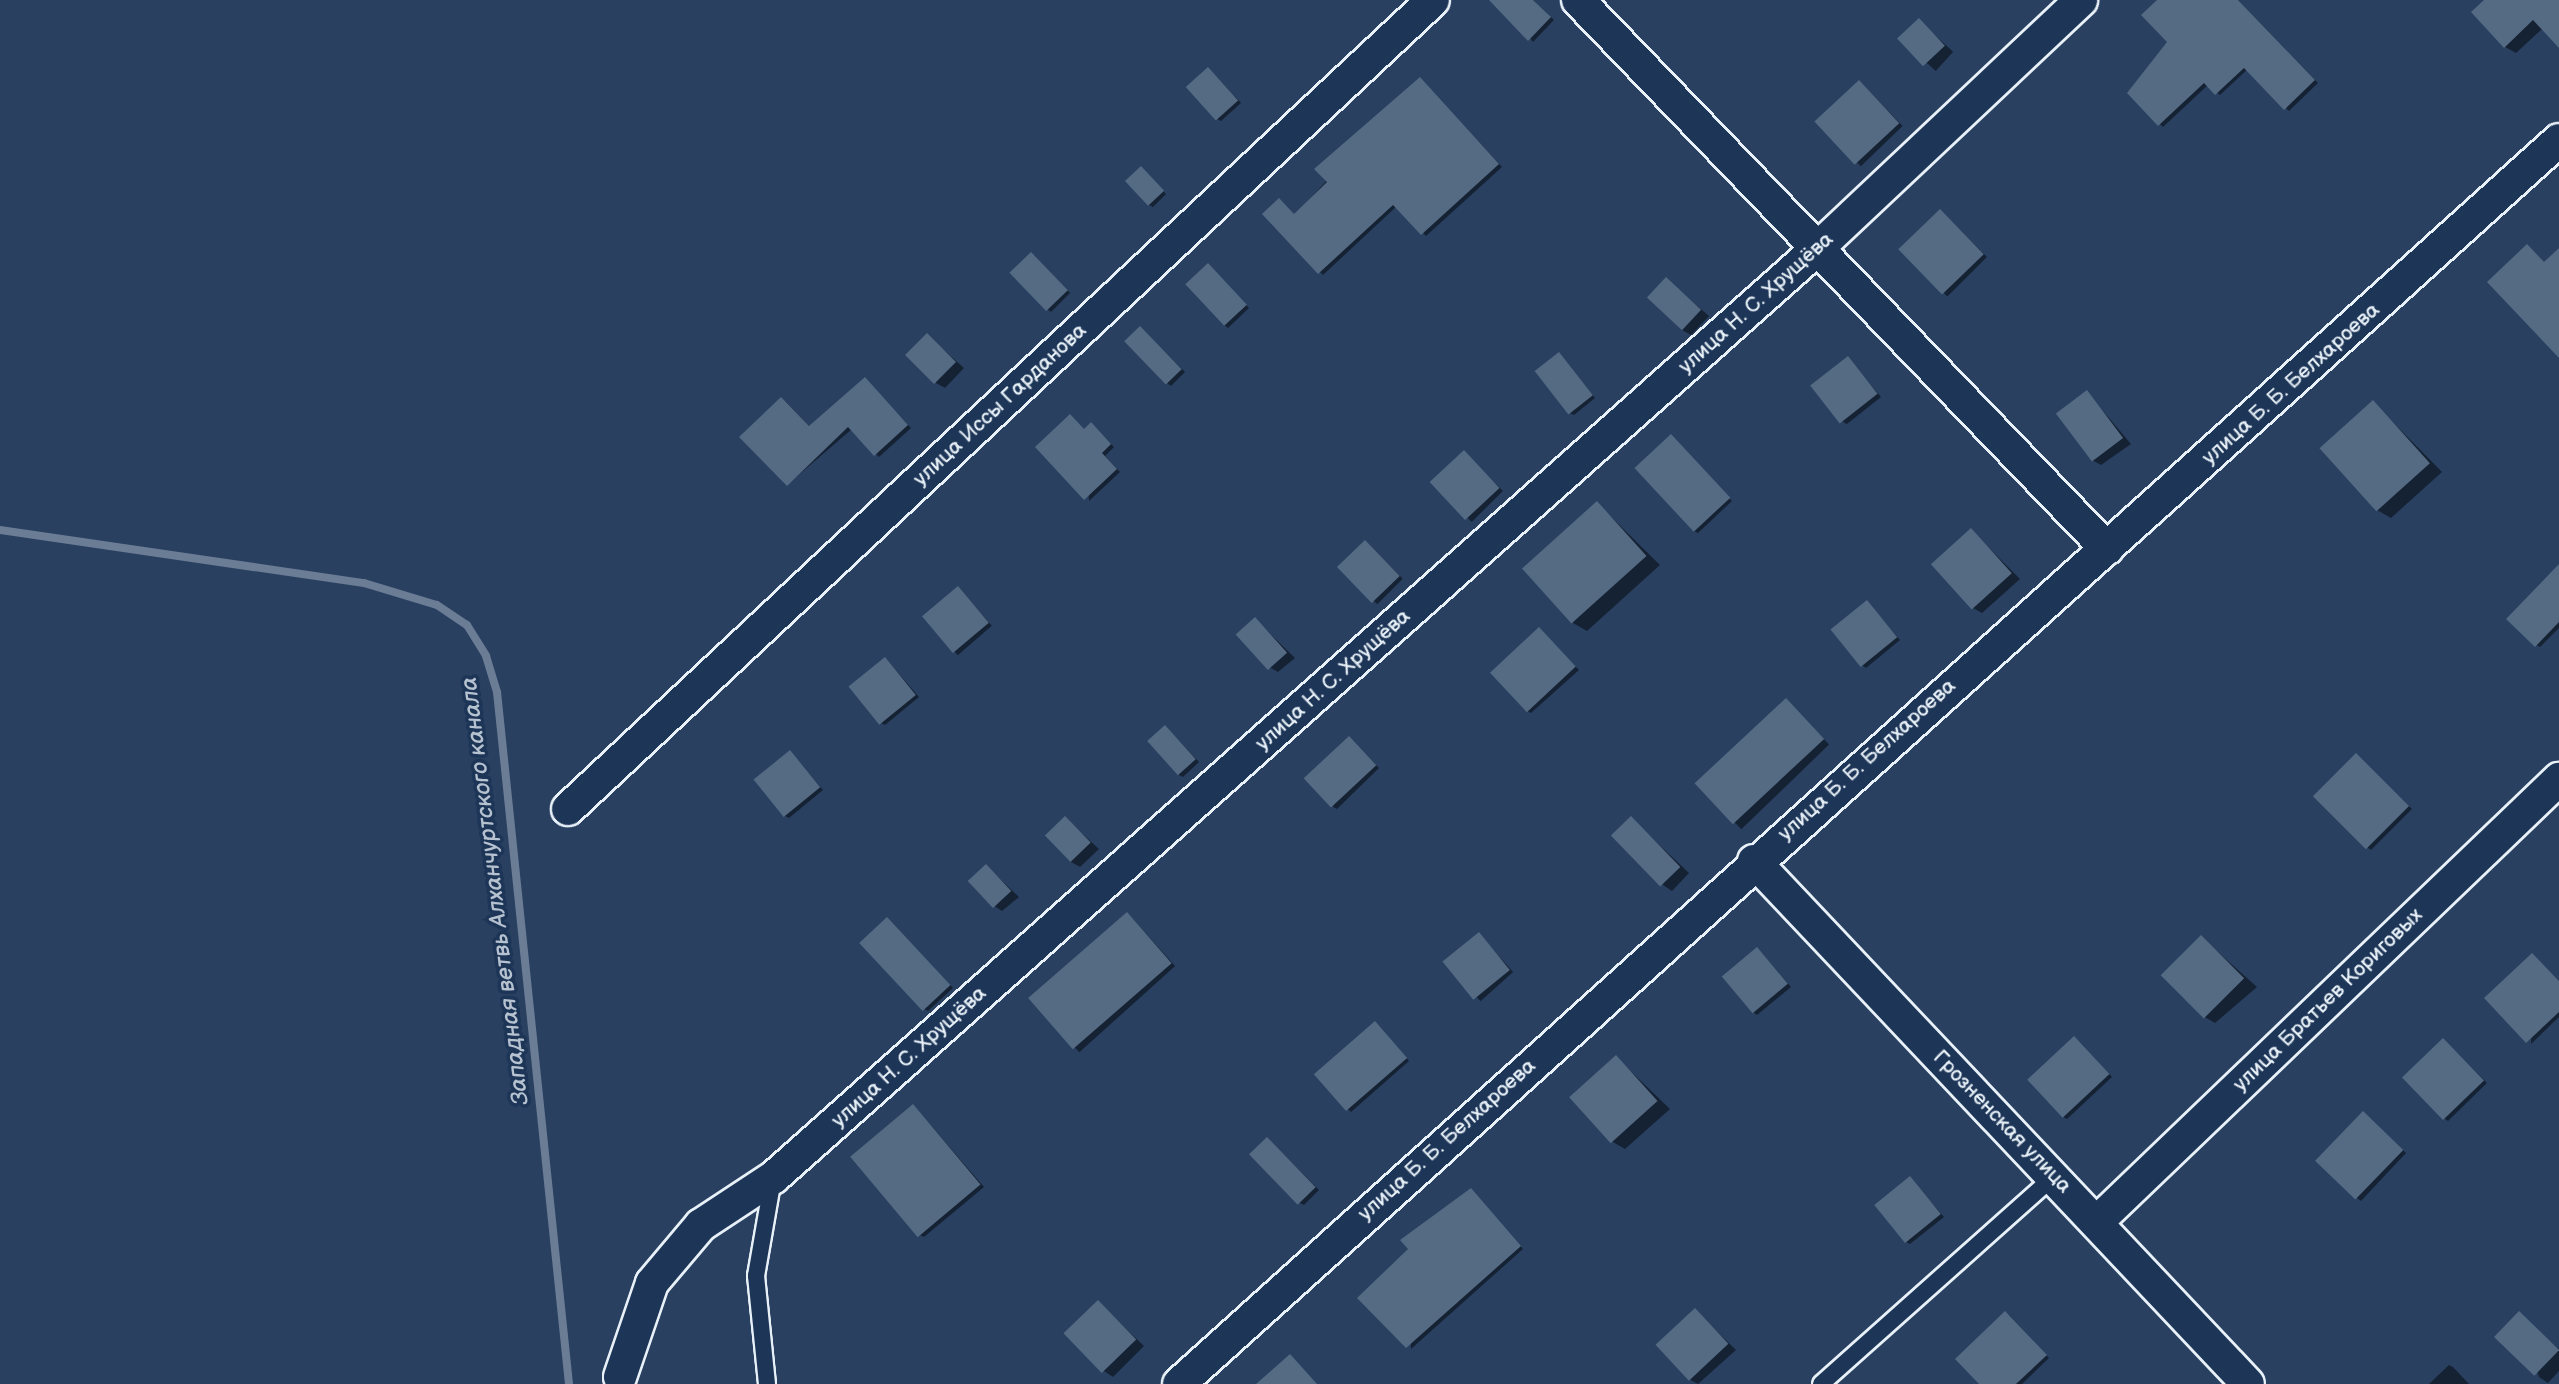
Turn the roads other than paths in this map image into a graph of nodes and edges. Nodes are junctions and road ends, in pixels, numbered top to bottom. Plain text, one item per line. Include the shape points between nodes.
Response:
1 (1433, 0) edge
2 (1578, 0) edge
3 (2081, 0) edge
4 (2559, 140) edge
5 (1817, 249) junction
6 (2107, 549) junction
7 (2559, 779) edge
8 (568, 809) dead end
9 (1754, 861) junction
10 (774, 1177) junction
11 (2053, 1177) junction
12 (2098, 1221) junction
13 (620, 1377) dead end
14 (767, 1384) edge
15 (1178, 1384) edge
16 (1821, 1384) edge
17 (2248, 1384) edge

1 - 8 street, улица Иссы Гарданова
2 - 5 street
3 - 5 street, улица Н. С. Хрущёва
4 - 6 street, улица Б. Б. Белхароева
5 - 6 street
5 - 10 street, улица Н. С. Хрущёва
6 - 9 street, улица Б. Б. Белхароева
7 - 12 street, улица Братьев Кориговых
9 - 11 street, Грозненская улица
9 - 15 street, улица Б. Б. Белхароева
10 - 13 street, улица Н. С. Хрущёва via 701,1225 652,1283
10 - 14 lane via 756,1276
11 - 12 street, Грозненская улица
11 - 16 lane
12 - 17 street, Грозненская улица

